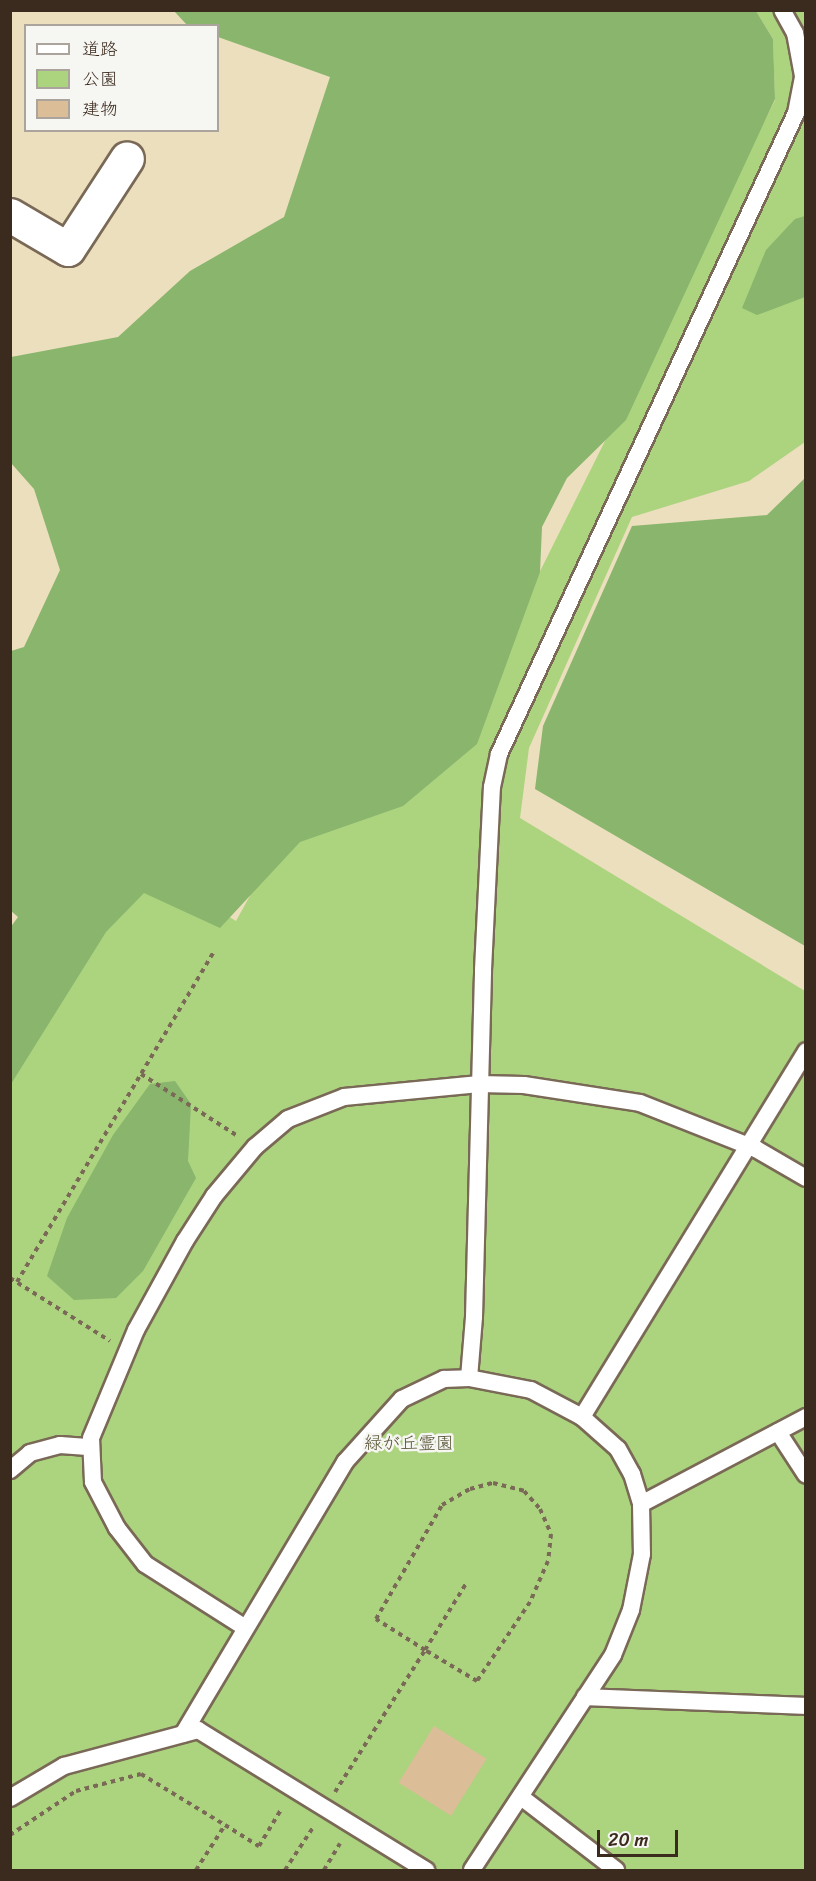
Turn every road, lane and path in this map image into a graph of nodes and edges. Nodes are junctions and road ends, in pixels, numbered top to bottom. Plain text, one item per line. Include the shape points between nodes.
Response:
1 (782, 10) edge
2 (127, 158) dead end
3 (10, 215) edge
4 (214, 951) dead end
5 (806, 1051) edge
6 (141, 1074) junction
7 (479, 1084) junction
8 (748, 1146) junction
9 (255, 1147) junction
10 (806, 1178) edge
11 (10, 1278) edge
12 (17, 1282) junction
13 (126, 1351) junction
14 (469, 1378) junction
15 (582, 1417) junction
16 (806, 1417) edge
17 (778, 1432) junction
18 (91, 1447) junction
19 (10, 1470) edge
20 (806, 1475) edge
21 (641, 1504) junction
22 (467, 1582) dead end
23 (244, 1628) junction
24 (425, 1650) junction
25 (585, 1697) junction
26 (806, 1706) edge
27 (183, 1734) junction
28 (294, 1789) junction
29 (521, 1797) junction
30 (10, 1798) edge
31 (325, 1808) junction
32 (225, 1825) junction
33 (352, 1825) junction
34 (10, 1834) edge
35 (196, 1870) edge
36 (285, 1870) edge
37 (324, 1870) edge
38 (426, 1870) edge
39 (471, 1870) edge
40 (616, 1870) edge

1 - 7 lane via 795,33 803,76 796,113 499,754 492,787
2 - 3 street via 68,249
4 - 6 path
5 - 8 lane
6 - 9 path
6 - 12 path
7 - 8 lane via 524,1085 640,1102
7 - 9 lane via 344,1097 288,1119
7 - 14 lane
8 - 10 lane
8 - 15 lane
9 - 13 lane via 214,1196 185,1241
11 - 12 path
12 - 13 path
13 - 18 lane via 107,1392
14 - 15 lane via 531,1390
14 - 23 lane via 427,1384 402,1399 387,1415 345,1462
15 - 21 lane via 618,1449 632,1474
16 - 17 lane
17 - 20 lane
17 - 21 lane
18 - 19 lane via 60,1445 30,1453
18 - 23 lane via 93,1482 117,1528 145,1564
21 - 25 lane via 642,1554 631,1610 613,1655
22 - 24 path
23 - 27 lane
24 - 24 path via 376,1619 442,1505 470,1489 493,1482 524,1491 540,1509 551,1534 548,1561 530,1602 477,1681
24 - 31 path
25 - 26 lane
25 - 29 lane
27 - 28 lane via 198,1730
27 - 30 lane via 64,1766
28 - 31 lane
28 - 32 path via 259,1846
29 - 39 lane
29 - 40 lane
31 - 33 lane
31 - 36 path
32 - 34 path via 141,1774 76,1791
32 - 35 path
33 - 37 path
33 - 38 lane

